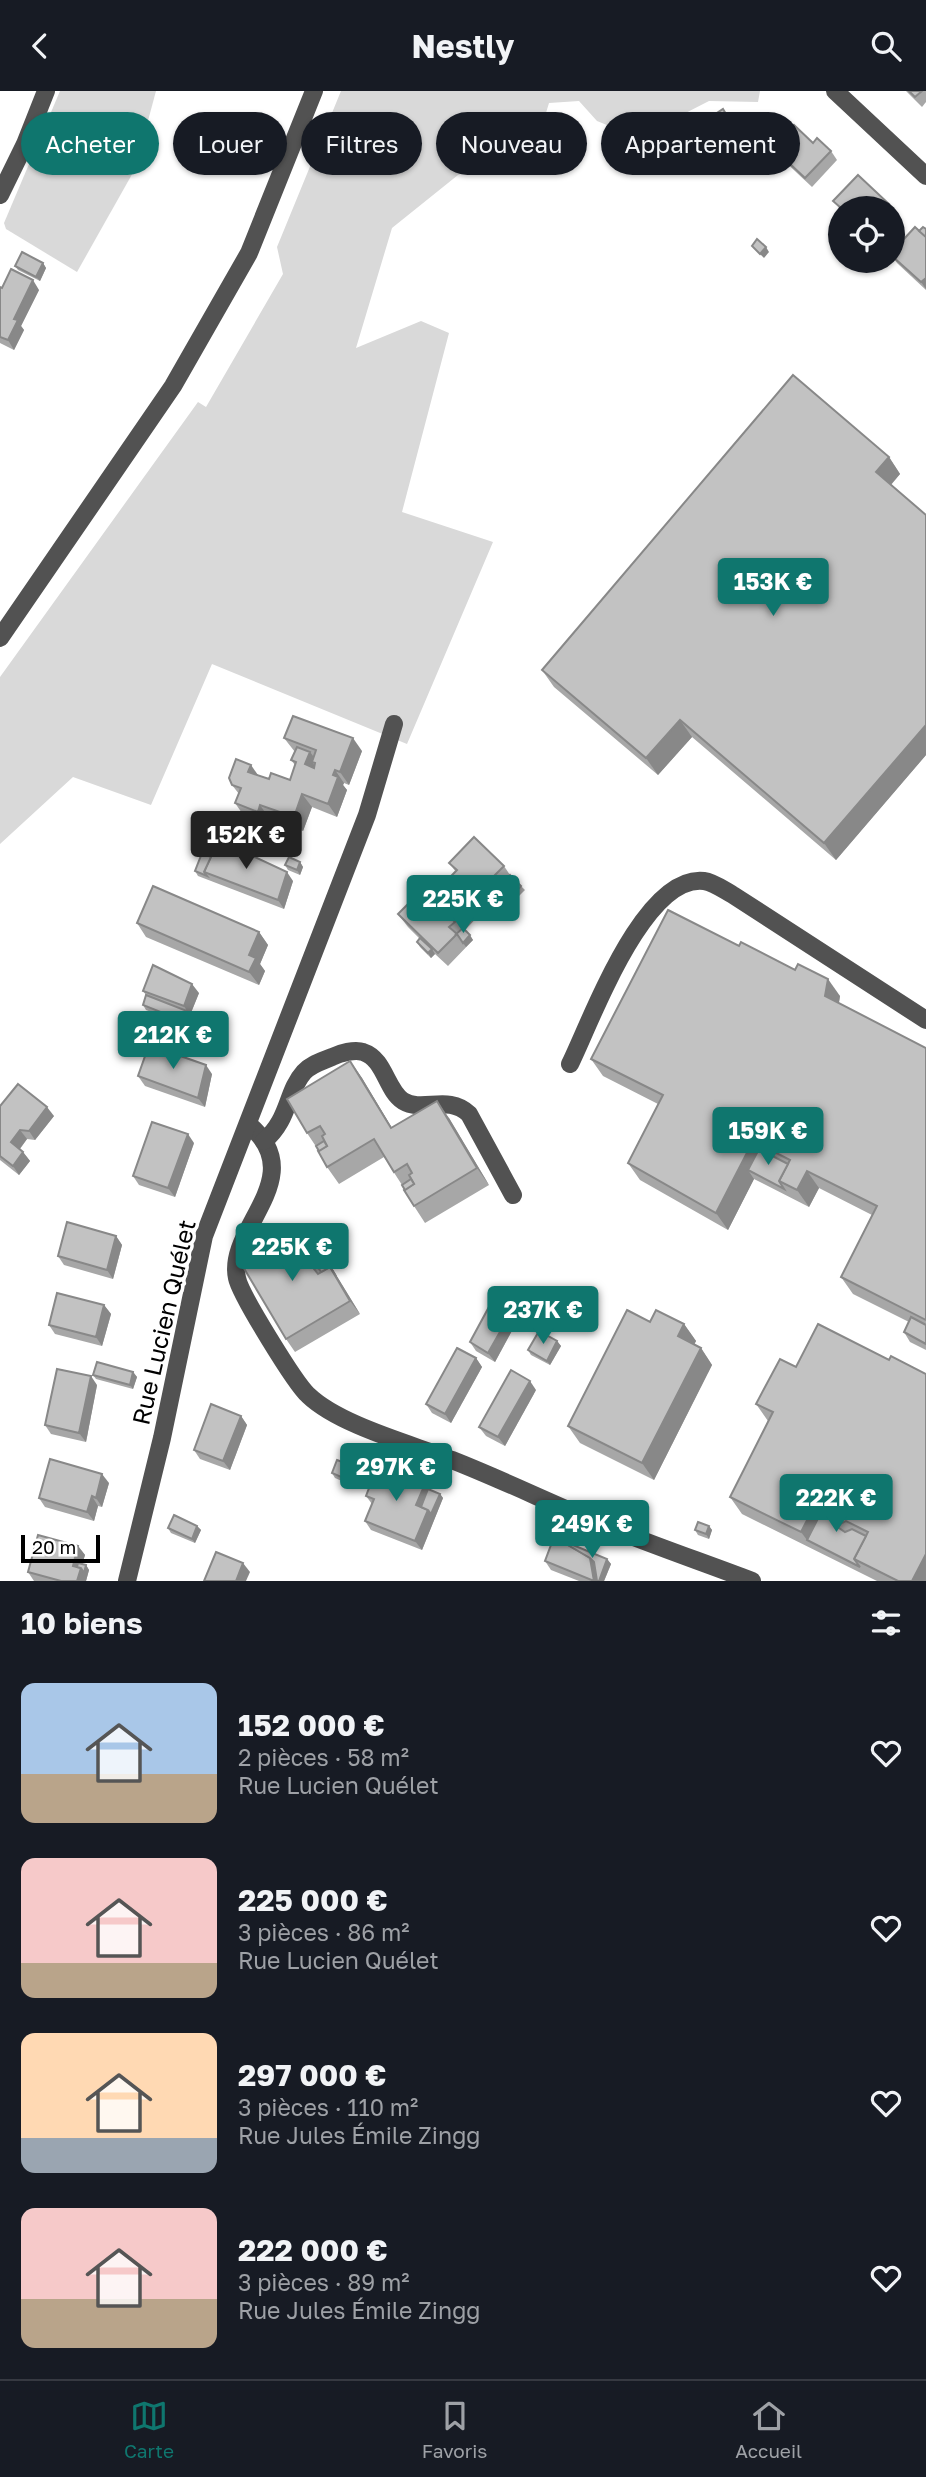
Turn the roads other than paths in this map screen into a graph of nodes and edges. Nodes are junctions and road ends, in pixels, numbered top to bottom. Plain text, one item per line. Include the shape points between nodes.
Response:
1 (46, 91) edge
2 (314, 91) edge
3 (835, 91) edge
4 (926, 176) edge
5 (0, 195) edge
6 (0, 638) edge
7 (394, 724) dead end
8 (926, 1020) edge
9 (569, 1064) dead end
10 (248, 1124) junction
11 (264, 1141) junction
12 (513, 1195) dead end
13 (127, 1581) edge
14 (752, 1581) edge

1 - 5 street
2 - 6 street via 249,253 173,386
3 - 4 street
7 - 10 street, Rue Lucien Quélet via 367,815
8 - 9 street via 705,880 683,883 660,898 637,924
10 - 11 street
10 - 13 street, Rue Lucien Quélet via 204,1236
11 - 12 street via 282,1122 303,1073 341,1053 362,1051 376,1060 400,1099 411,1105 462,1107
11 - 14 street via 270,1154 265,1202 236,1258 237,1279 307,1395 335,1415

